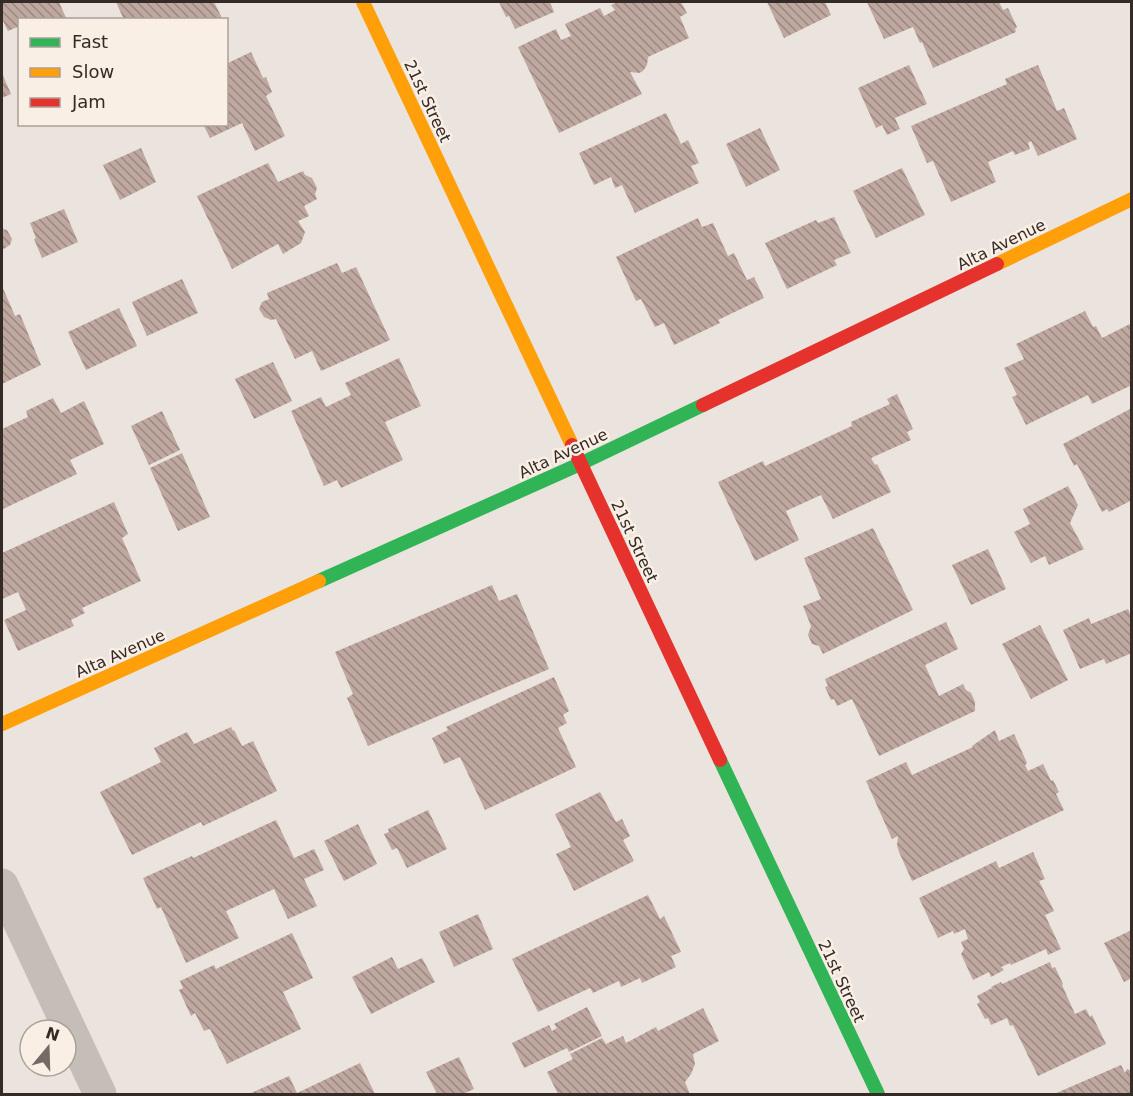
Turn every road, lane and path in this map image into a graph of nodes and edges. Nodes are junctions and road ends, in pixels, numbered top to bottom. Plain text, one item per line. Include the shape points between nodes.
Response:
1 (363, 2) edge
2 (1131, 199) edge
3 (580, 464) junction
4 (2, 724) edge
5 (2, 885) edge
6 (100, 1095) edge
7 (878, 1095) edge

1 - 3 street, 21st Street
2 - 3 street, Alta Avenue
3 - 4 street, Alta Avenue
3 - 7 street, 21st Street
5 - 6 street

